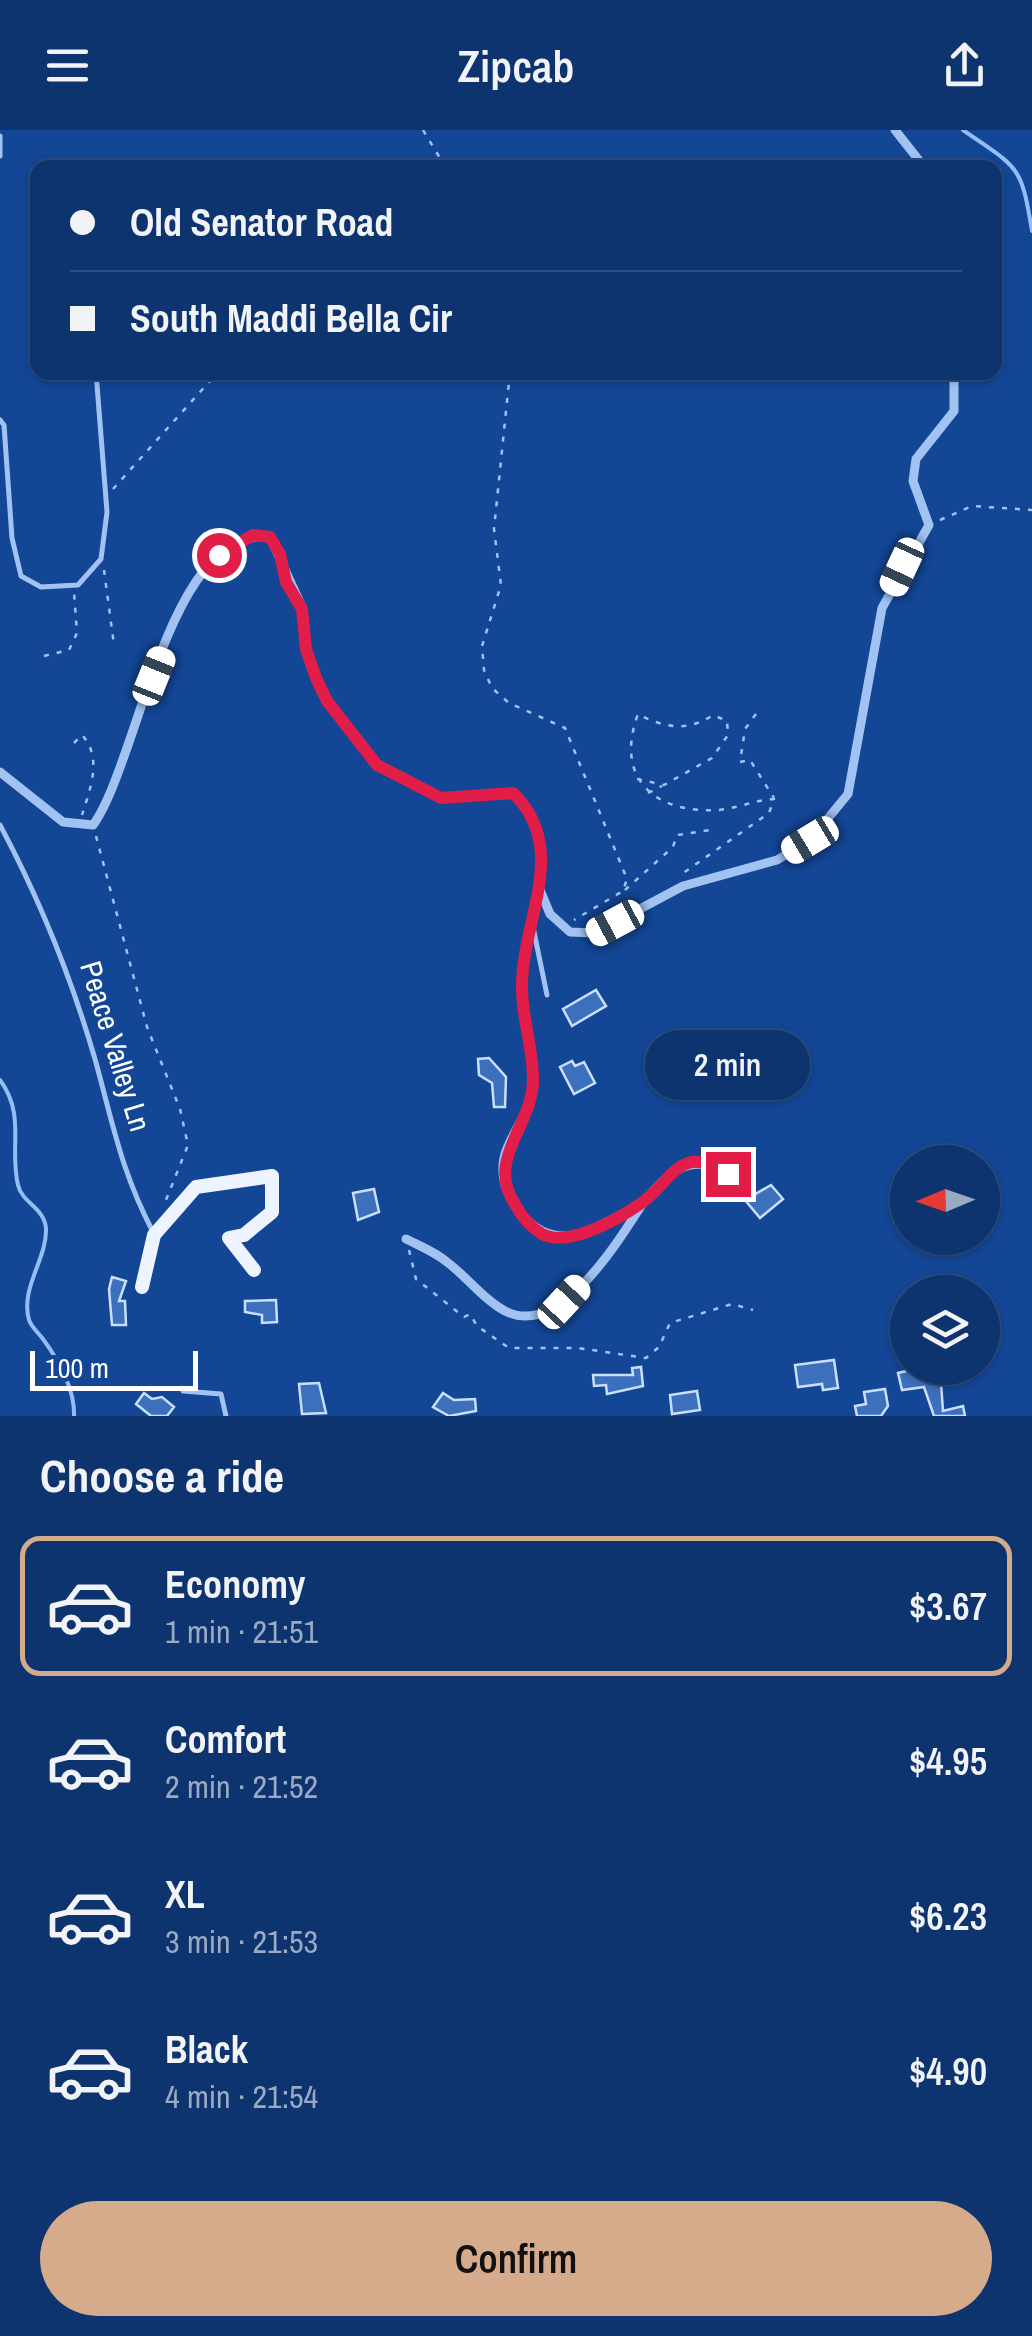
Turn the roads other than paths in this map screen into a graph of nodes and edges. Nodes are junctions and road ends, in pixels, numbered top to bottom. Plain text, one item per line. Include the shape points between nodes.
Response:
1 (895, 130) edge
2 (0, 136) edge
3 (0, 156) edge
4 (919, 160) edge
5 (97, 380) edge
6 (954, 380) edge
7 (0, 420) edge
8 (0, 772) edge
9 (0, 825) edge
10 (537, 882) junction
11 (534, 927) junction
12 (546, 995) dead end
13 (728, 1174) dead end
14 (643, 1203) junction
15 (154, 1235) junction
16 (406, 1239) road end
17 (254, 1270) dead end
18 (142, 1287) dead end
19 (183, 1391) dead end
20 (226, 1416) edge

1 - 4 street
2 - 3 lane
5 - 7 lane via 106,497 101,559 74,586 41,588 20,576
6 - 10 street via 954,410 916,459 913,481 929,525 882,608 848,794 810,840 777,860 683,886 595,934 570,932 550,914
8 - 10 street via 38,806 79,826 93,825 191,583 253,535 270,537 302,609 306,649 327,701 377,765 441,798 513,793 542,837
9 - 15 lane, Peace Valley Ln via 43,904 126,1180
10 - 11 street
11 - 12 lane
11 - 14 street via 521,985 533,1079 528,1115 506,1150 502,1171 509,1196 544,1236 569,1238
13 - 14 street via 708,1164 682,1164
14 - 16 street via 564,1302 536,1317 507,1312 443,1258
15 - 17 main road via 196,1186 272,1176 272,1212 244,1235 229,1238
15 - 18 main road
19 - 20 lane via 220,1394

